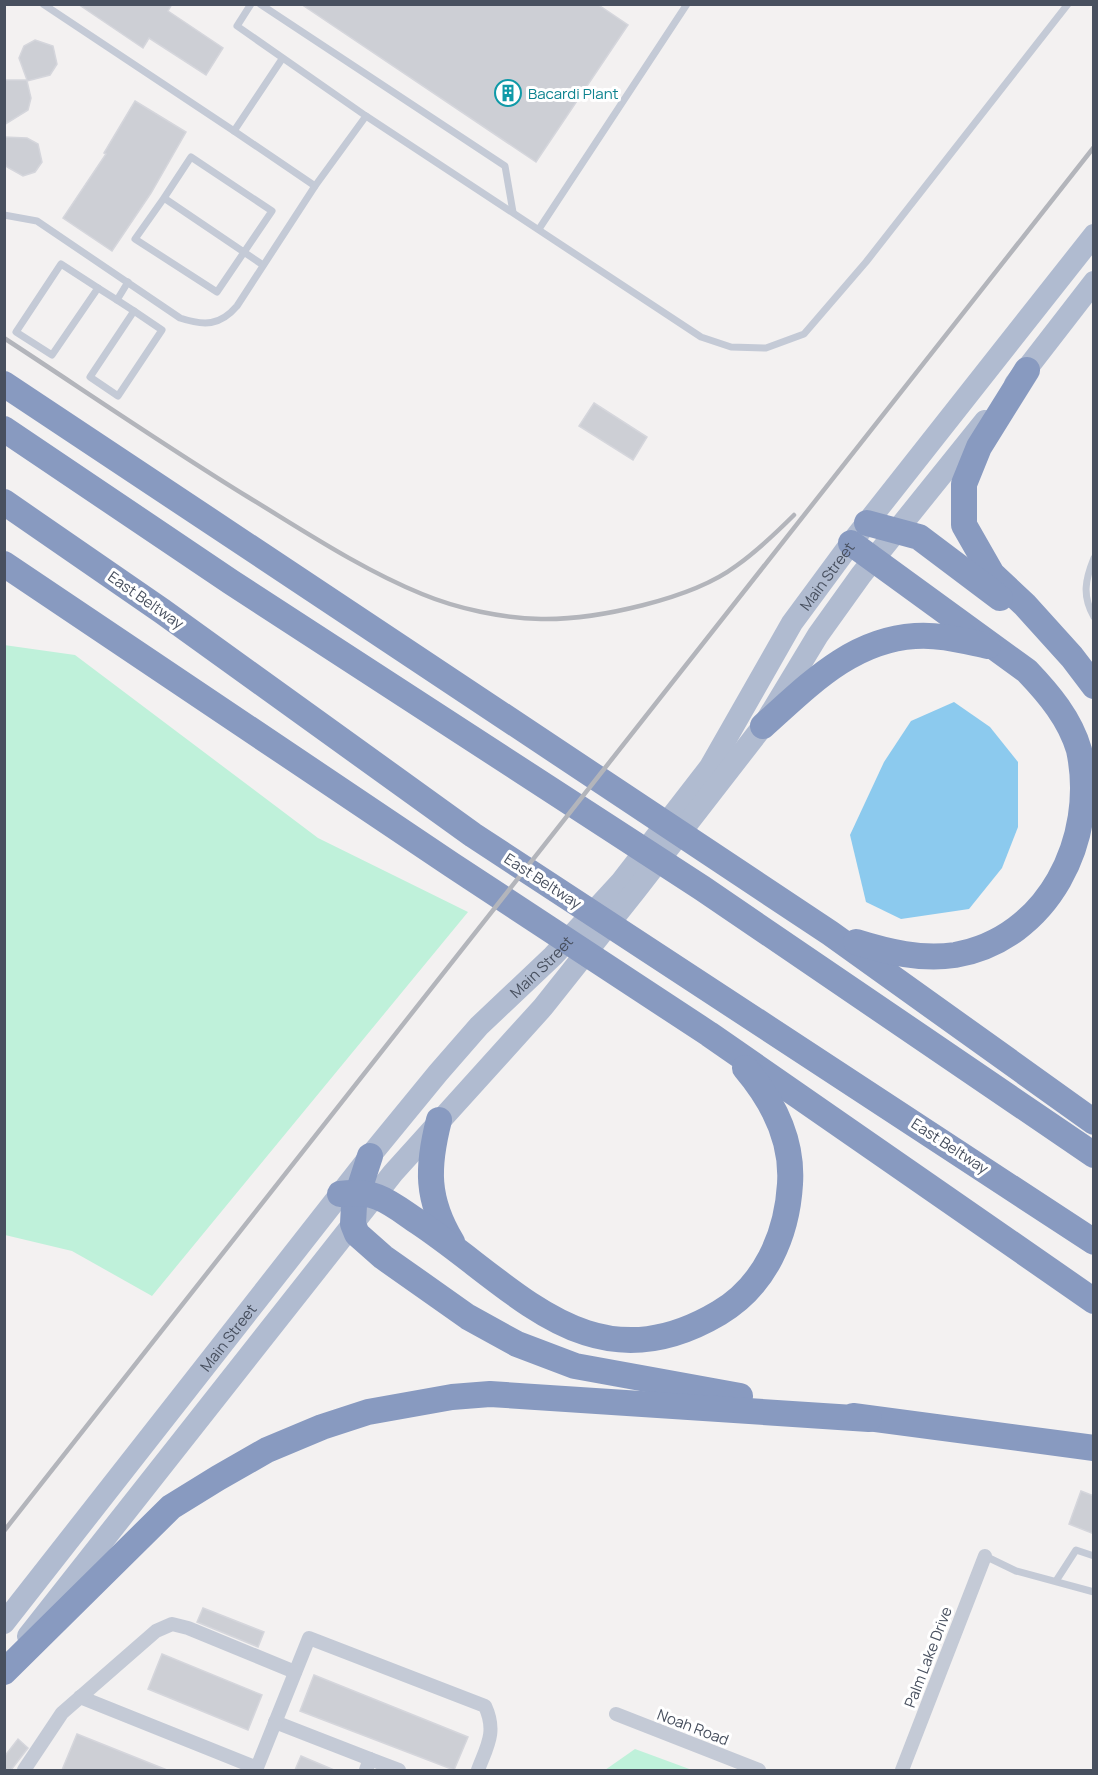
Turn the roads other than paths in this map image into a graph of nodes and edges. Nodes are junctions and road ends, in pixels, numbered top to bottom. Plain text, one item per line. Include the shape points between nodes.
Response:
1 (43, 4) edge
2 (251, 4) edge
3 (260, 4) edge
4 (687, 4) edge
5 (1068, 4) edge
6 (282, 59) junction
7 (366, 116) junction
8 (234, 131) junction
9 (315, 186) junction
10 (164, 198) junction
11 (513, 212) junction
12 (4, 215) edge
13 (539, 229) junction
14 (1094, 235) edge
15 (246, 253) junction
16 (263, 266) junction
17 (128, 282) junction
18 (1094, 282) edge
19 (98, 288) junction
20 (117, 300) junction
21 (134, 311) junction
22 (1027, 370) junction
23 (4, 384) edge
24 (4, 429) edge
25 (9, 506) edge
26 (895, 531) junction
27 (859, 533) junction
28 (874, 558) junction
29 (1094, 558) edge
30 (4, 564) edge
31 (1090, 576) edge
32 (1094, 617) edge
33 (994, 648) junction
34 (1072, 657) junction
35 (1094, 686) edge
36 (764, 726) junction
37 (830, 933) junction
38 (728, 1047) junction
39 (439, 1120) junction
40 (1094, 1122) edge
41 (1094, 1155) edge
42 (370, 1156) joint
43 (357, 1194) junction
44 (353, 1224) junction
45 (1094, 1242) edge
46 (454, 1245) junction
47 (1094, 1301) edge
48 (869, 1419) junction
49 (1094, 1448) edge
50 (985, 1556) joint
51 (1094, 1556) edge
52 (1056, 1581) junction
53 (1094, 1592) edge
54 (4, 1623) edge
55 (4, 1665) edge
56 (4, 1672) edge
57 (295, 1672) junction
58 (80, 1697) junction
59 (616, 1714) dead end
60 (275, 1722) junction
61 (368, 1765) edge
62 (256, 1769) edge
63 (24, 1770) edge
64 (399, 1770) edge
65 (478, 1770) edge
66 (759, 1770) edge
67 (902, 1770) edge

1 - 8 lane
2 - 6 lane via 237,26
3 - 11 lane via 505,166
4 - 13 lane
5 - 13 lane via 866,262 804,334 766,348 731,347 701,337
6 - 7 lane
6 - 8 lane
7 - 9 lane
7 - 11 lane
8 - 9 lane
9 - 16 lane
10 - 15 lane
10 - 15 lane via 191,157 272,211
10 - 15 lane via 135,238 217,292
11 - 13 lane
12 - 17 lane via 37,221
14 - 27 main road, Main Street
15 - 16 lane
16 - 17 lane via 237,306 215,323 200,324 180,318
17 - 20 lane
18 - 22 main road, Main Street
19 - 19 lane via 52,355 16,332 61,264
19 - 20 lane
20 - 21 lane
21 - 21 lane via 90,377 118,396 162,330
22 - 26 main road, Main Street
22 - 34 highway via 980,447 964,484 964,525 992,574
23 - 37 highway
24 - 41 highway via 702,888
25 - 45 highway, East Beltway via 474,835
26 - 27 highway
26 - 28 main road, Main Street
26 - 34 highway via 920,537
27 - 28 highway
27 - 42 main road, Main Street via 792,623 710,767 621,882 553,956 479,1026
28 - 33 highway
28 - 36 main road, Main Street via 818,635
29 - 31 lane
30 - 38 highway
31 - 32 lane via 1086,603
33 - 36 highway via 914,636 862,648 835,663
33 - 37 highway via 1046,690 1079,750 1086,806 1081,837 1065,877 1038,912 999,940 956,955 889,953
34 - 35 highway
36 - 39 main road, Main Street via 543,1008 486,1074
37 - 40 highway
38 - 46 highway via 774,1106 786,1140 791,1175 789,1209 777,1248 758,1279 730,1307 692,1329 662,1337 626,1340 586,1333 555,1322
38 - 47 highway
39 - 43 main road, Main Street
39 - 46 highway via 429,1176 441,1224
42 - 43 highway
43 - 44 highway
43 - 46 highway
43 - 54 main road, Main Street
44 - 48 highway via 357,1234 383,1257 468,1317 517,1344 575,1366
44 - 55 main road, Main Street
48 - 49 highway
48 - 56 highway via 490,1394 368,1412 267,1450 171,1507
50 - 52 lane via 1016,1571
50 - 67 street, Palm Lake Drive
51 - 52 lane via 1076,1550
52 - 53 lane
57 - 58 street via 172,1624 156,1631
57 - 60 street
57 - 65 street via 309,1638 485,1706 492,1720 492,1734
58 - 62 street
58 - 63 street via 62,1713
59 - 66 street, Noah Road
60 - 61 street
60 - 62 street
61 - 64 street

